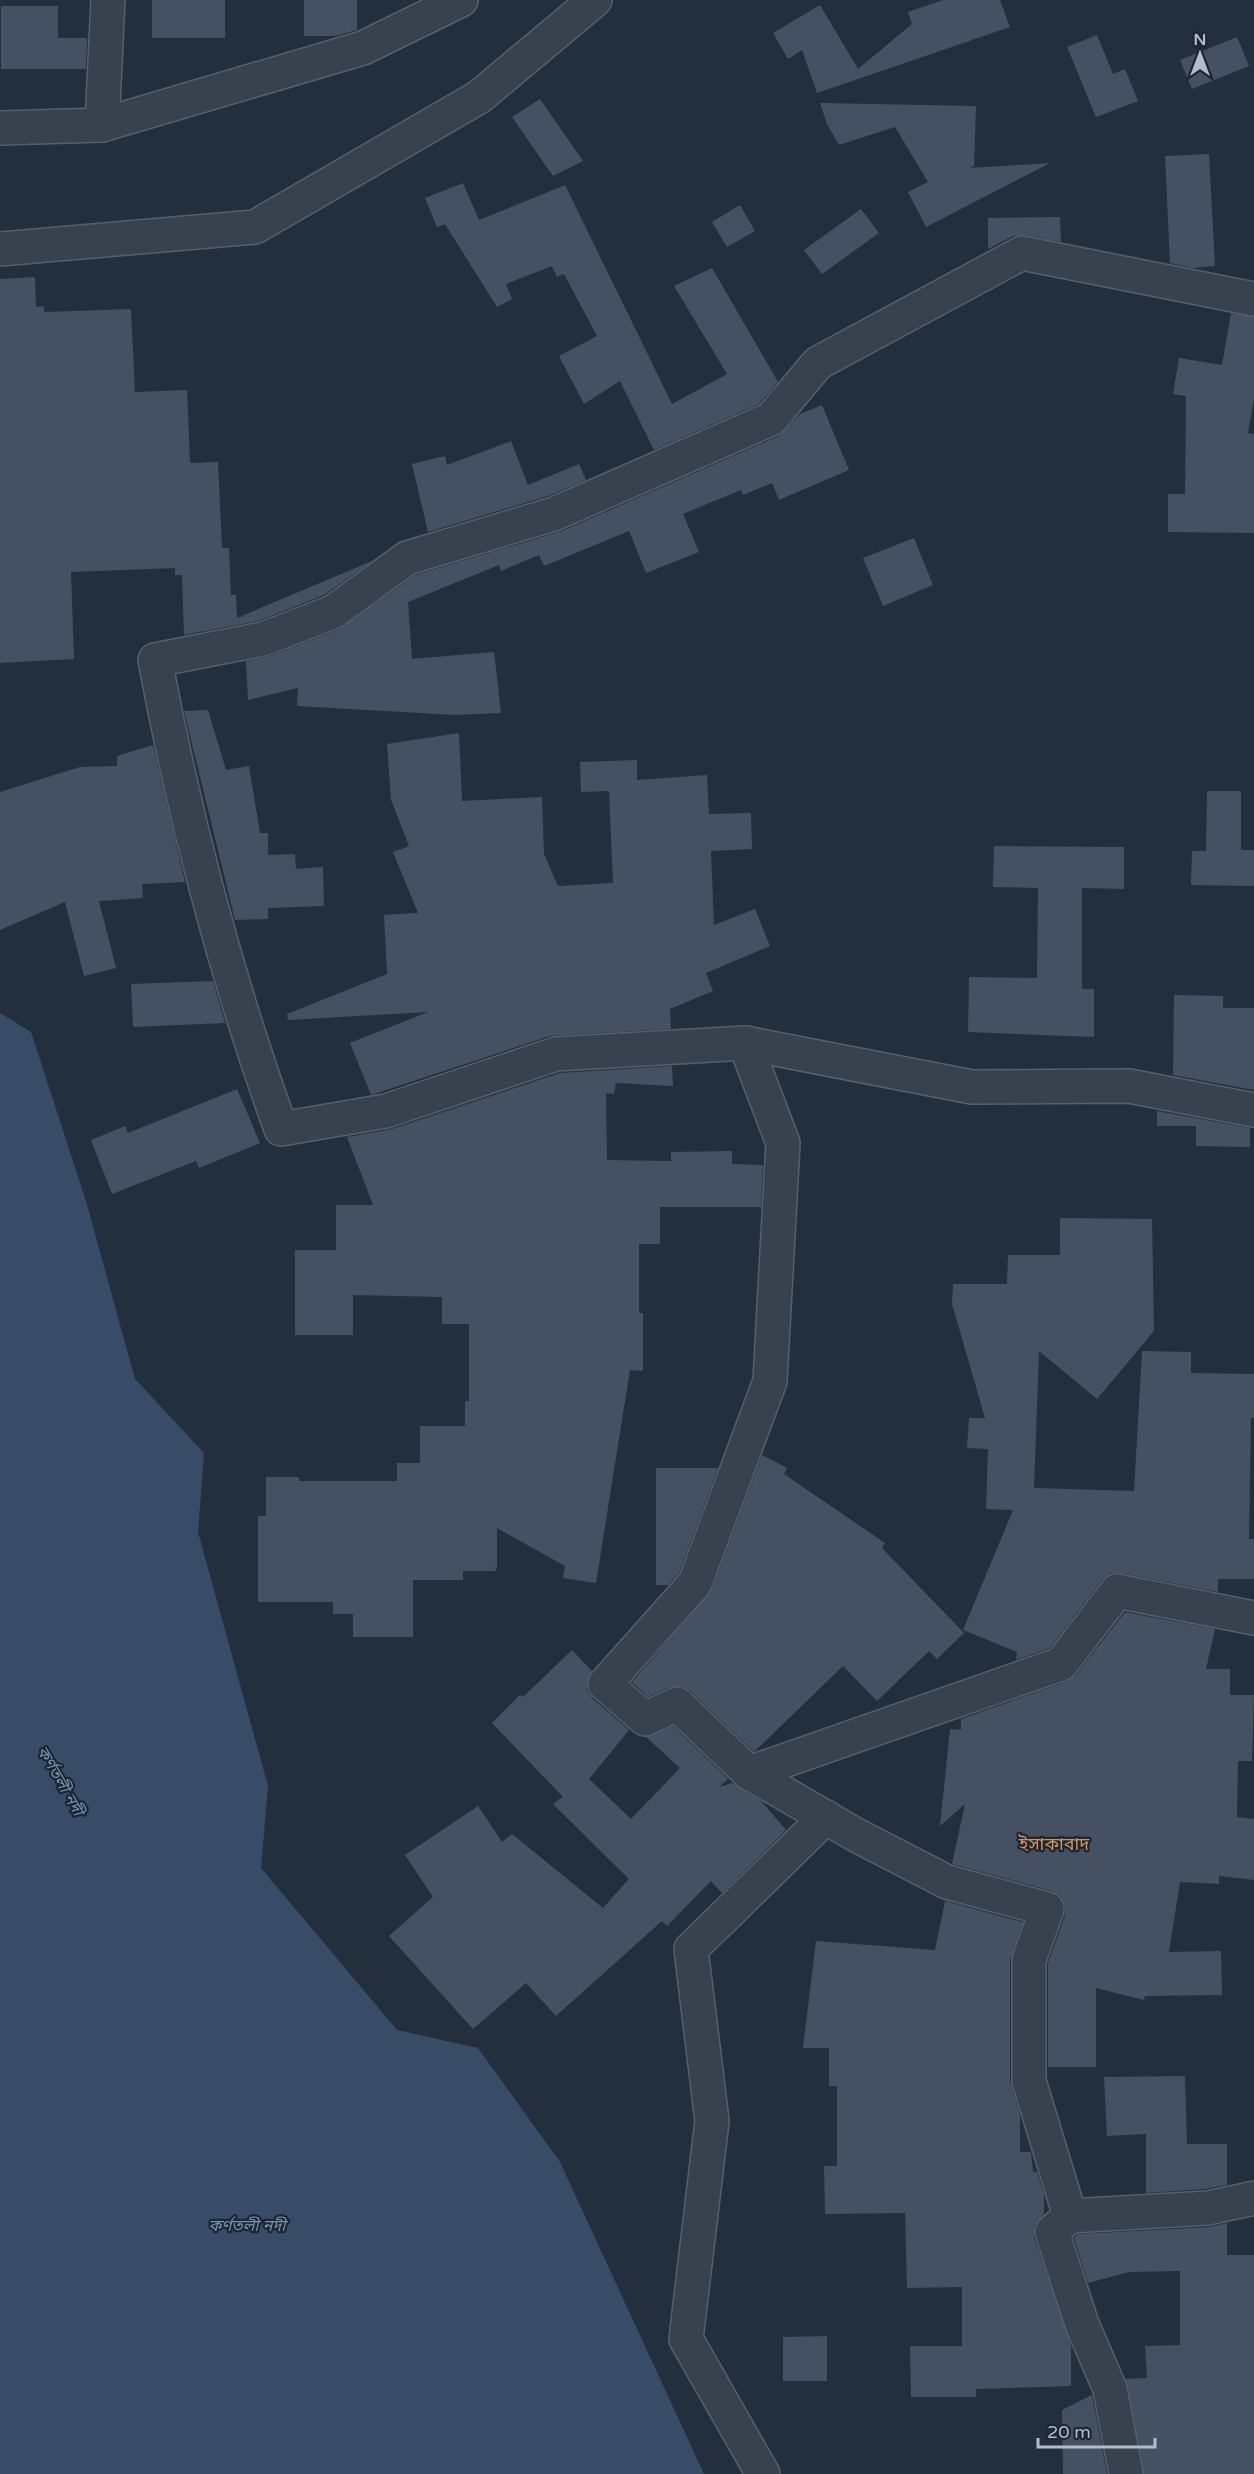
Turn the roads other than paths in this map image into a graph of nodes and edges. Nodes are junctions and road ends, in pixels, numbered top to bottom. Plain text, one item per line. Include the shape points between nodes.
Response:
1 (108, 0) edge
2 (461, 0) edge
3 (596, 0) edge
4 (565, 11) edge
5 (102, 124) junction
6 (0, 128) edge
7 (0, 249) edge
8 (1254, 299) edge
9 (744, 1043) junction
10 (1254, 1110) edge
11 (1254, 1618) edge
12 (749, 1773) junction
13 (826, 1817) junction
14 (1254, 2198) edge
15 (1071, 2216) junction
16 (763, 2474) edge
17 (1126, 2474) edge

1 - 5 street
2 - 5 street via 363,48
3 - 4 street
4 - 7 street via 479,97 255,228
5 - 6 street
8 - 9 street via 1022,253 818,363 771,418 554,514 407,558 333,612 263,639 155,660 179,786 254,1053 281,1129 386,1111 556,1054
9 - 10 street via 972,1088 1130,1086
9 - 12 street via 783,1143 770,1382 695,1584 605,1684 645,1719 677,1704
11 - 12 street via 1117,1591 1061,1664
12 - 13 street
13 - 15 street via 947,1882 1047,1909 1029,1960 1029,2081
13 - 16 street via 692,1949 712,2121 686,2338
14 - 15 street via 1208,2208
15 - 17 street via 1052,2232 1082,2324 1110,2389

